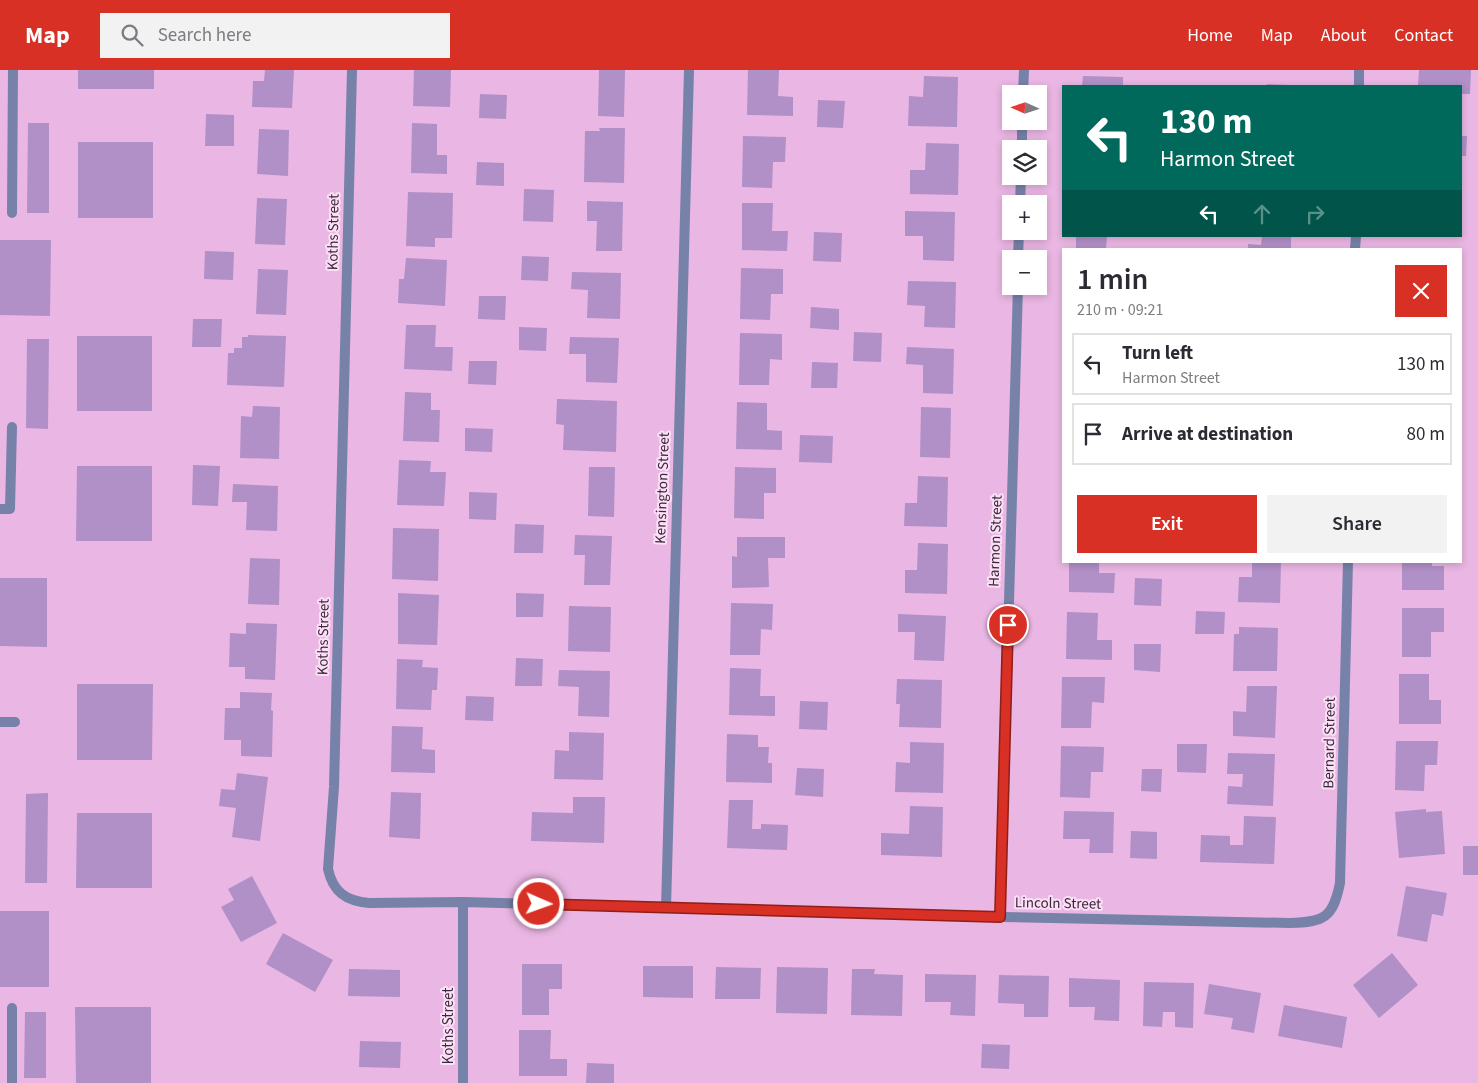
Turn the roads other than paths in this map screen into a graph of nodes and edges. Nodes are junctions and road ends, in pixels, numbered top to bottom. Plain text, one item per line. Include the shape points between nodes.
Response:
1 (14, 70) edge
2 (352, 70) edge
3 (689, 70) edge
4 (1024, 70) edge
5 (1359, 70) edge
6 (1023, 85) edge
7 (1359, 85) edge
8 (12, 213) dead end
9 (1018, 295) edge
10 (12, 427) dead end
11 (0, 509) edge
12 (1348, 563) edge
13 (0, 722) edge
14 (15, 722) dead end
15 (463, 902) junction
16 (666, 908) junction
17 (1000, 917) junction
18 (1321, 920) joint
19 (12, 1008) dead end
20 (12, 1083) edge
21 (463, 1083) edge

1 - 8 street
2 - 15 street, Koths Street via 334,787 328,870 337,891 358,902
3 - 16 street, Kensington Street
4 - 6 street
5 - 7 street
9 - 17 street, Harmon Street
10 - 11 street via 10,509
12 - 18 street, Bernard Street via 1340,883 1337,899
13 - 14 street
15 - 16 street, Lincoln Street
15 - 21 street, Koths Street
16 - 17 street, Lincoln Street
17 - 18 street, Lincoln Street via 1290,923
19 - 20 street

